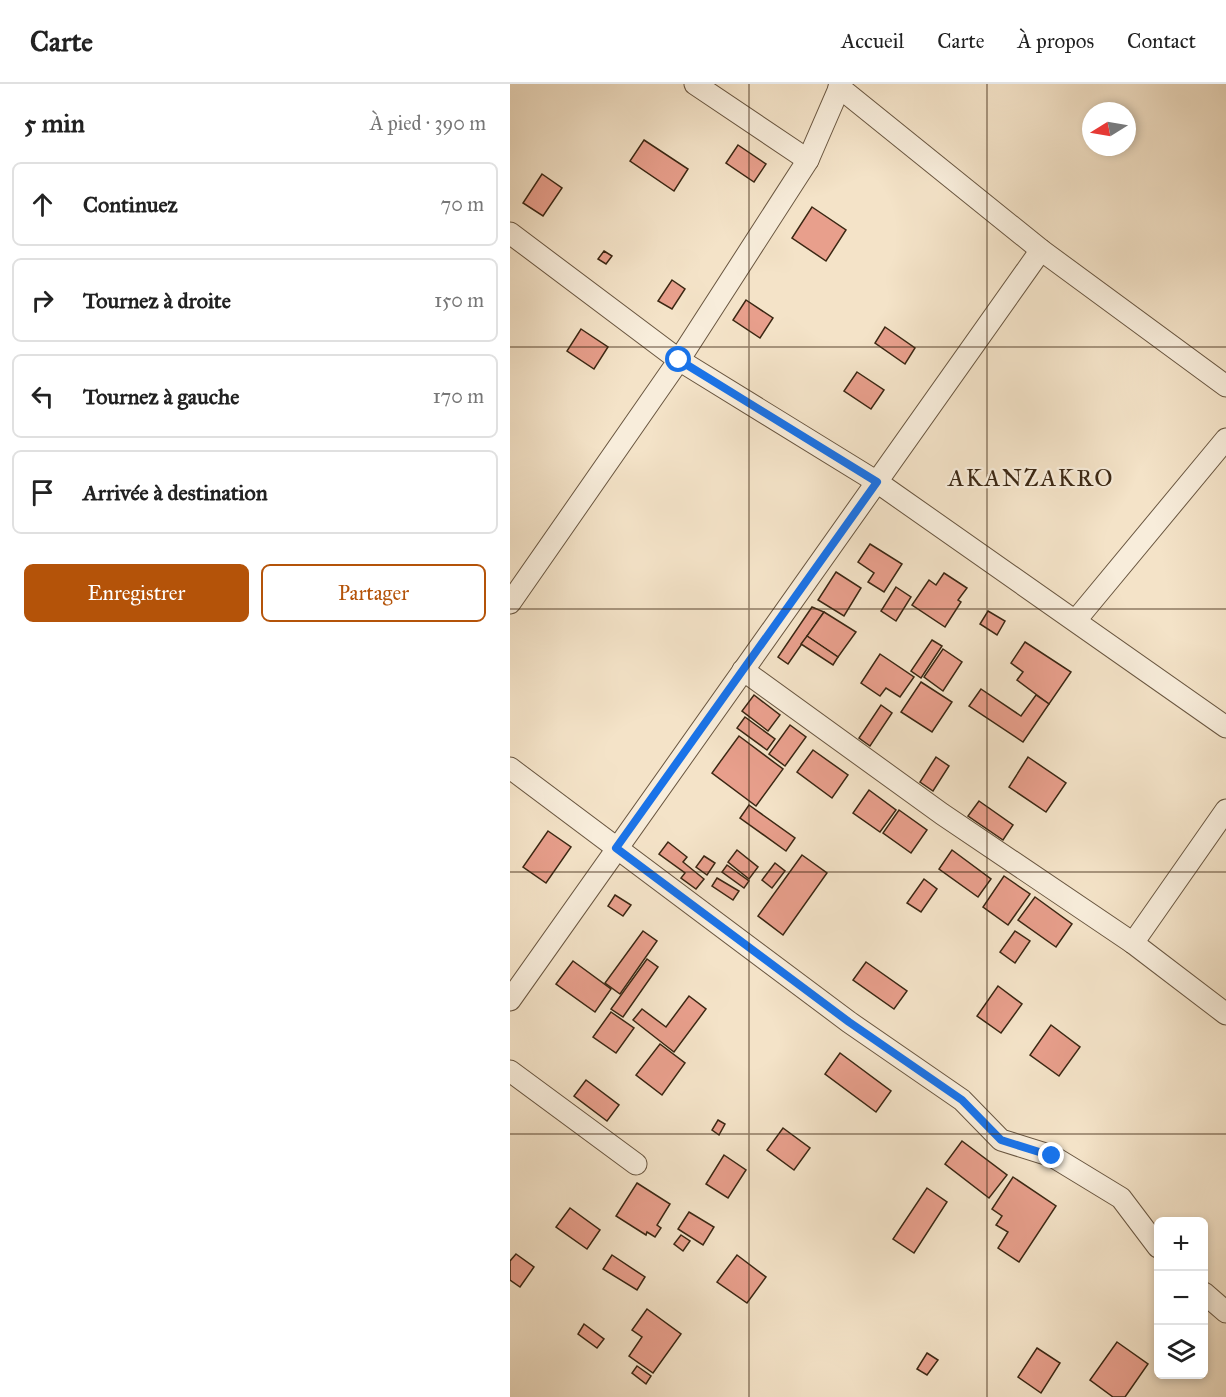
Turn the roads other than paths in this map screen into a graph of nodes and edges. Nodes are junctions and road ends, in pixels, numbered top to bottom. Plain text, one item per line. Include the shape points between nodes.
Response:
1 (695, 84) edge
2 (840, 85) edge
3 (808, 160) junction
4 (510, 233) edge
5 (1041, 250) junction
6 (679, 360) junction
7 (1226, 386) edge
8 (1226, 439) edge
9 (877, 482) junction
10 (510, 603) edge
11 (1076, 620) junction
12 (743, 670) junction
13 (1226, 727) edge
14 (510, 768) edge
15 (1226, 810) edge
16 (616, 848) junction
17 (1133, 943) junction
18 (510, 1000) edge
19 (1226, 1014) edge
20 (510, 1071) edge
21 (636, 1164) dead end
22 (1154, 1241) edge
23 (1208, 1297) edge
24 (1226, 1311) edge

1 - 3 street
2 - 3 street
2 - 5 street
3 - 6 street
4 - 6 street
5 - 7 street
5 - 9 street
6 - 9 street
6 - 10 street
8 - 11 street
9 - 11 street
9 - 12 street
11 - 13 street
12 - 16 street
12 - 17 street via 942,814
14 - 16 street
15 - 17 street
16 - 18 street
16 - 22 street via 849,1022 962,1100 1001,1140 1052,1156 1120,1198
17 - 19 street
20 - 21 street
23 - 24 street

